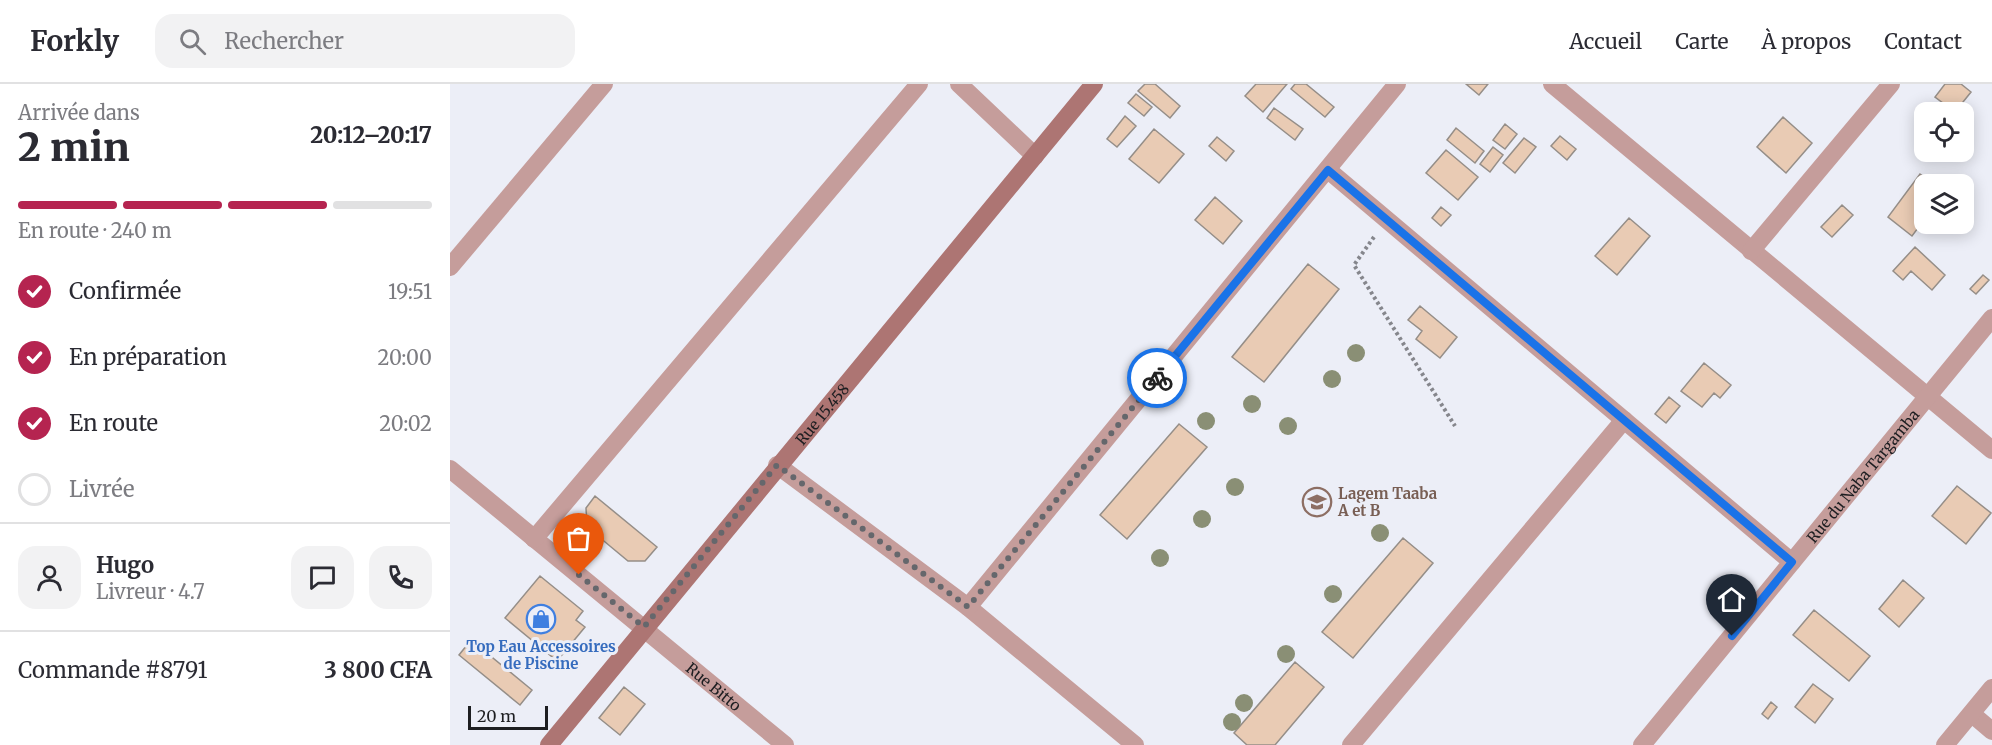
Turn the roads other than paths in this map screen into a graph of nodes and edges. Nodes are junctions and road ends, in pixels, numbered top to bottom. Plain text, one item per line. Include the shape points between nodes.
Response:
1 (604, 84) edge
2 (919, 84) edge
3 (959, 84) edge
4 (1095, 84) edge
5 (1397, 84) edge
6 (1552, 84) edge
7 (1891, 84) edge
8 (1035, 156) junction
9 (1328, 170) junction
10 (1751, 251) junction
11 (450, 267) edge
12 (1992, 318) edge
13 (1927, 398) junction
14 (1624, 420) junction
15 (1992, 450) edge
16 (777, 465) junction
17 (450, 470) edge
18 (534, 539) junction
19 (1792, 562) junction
20 (968, 607) junction
21 (644, 627) junction
22 (1992, 688) edge
23 (1972, 714) junction
24 (1992, 730) edge
25 (549, 745) edge
26 (785, 745) edge
27 (1135, 745) edge
28 (1351, 745) edge
29 (1642, 745) edge
30 (1946, 745) edge

1 - 11 street
2 - 18 street
3 - 8 street
4 - 8 main road, Rue 15.458
5 - 9 street
6 - 10 street
7 - 10 street
8 - 16 main road, Rue 15.458
9 - 14 street
9 - 20 street
10 - 13 street
12 - 13 street, Rue du Naba Targamba
13 - 15 street
13 - 19 street, Rue du Naba Targamba
14 - 19 street
14 - 28 street
16 - 20 street
16 - 21 main road, Rue 15.458
17 - 18 street, Rue Bitto
18 - 21 street, Rue Bitto
19 - 29 street, Rue du Naba Targamba
20 - 27 street
21 - 25 main road, Rue 15.458
21 - 26 street, Rue Bitto
22 - 23 street
23 - 24 street
23 - 30 street

